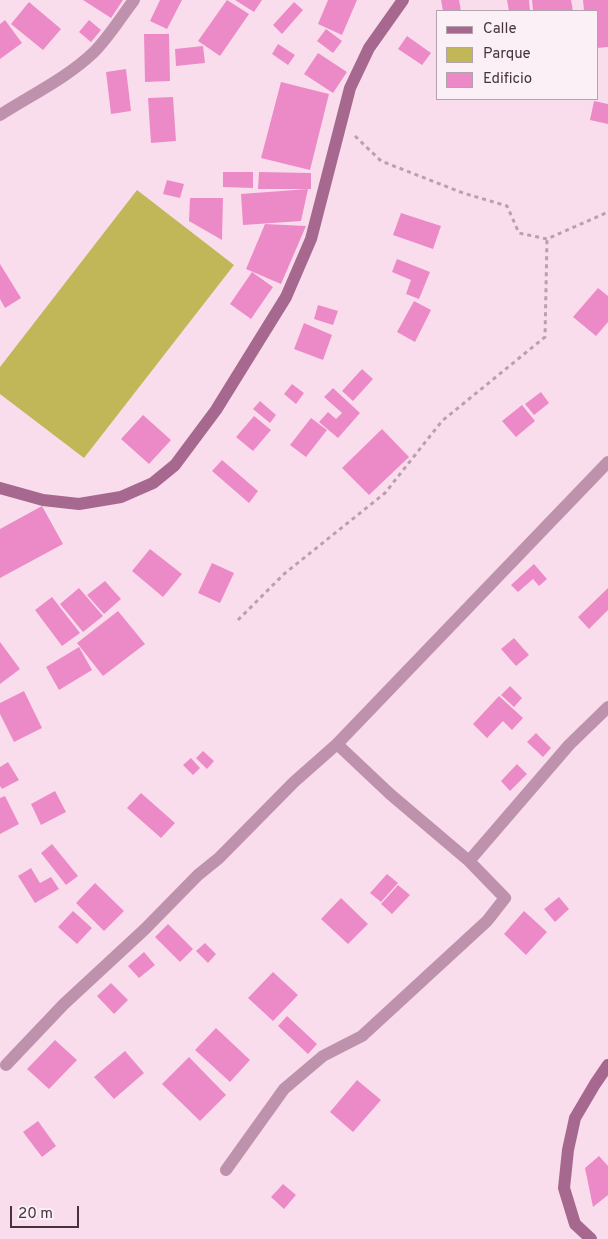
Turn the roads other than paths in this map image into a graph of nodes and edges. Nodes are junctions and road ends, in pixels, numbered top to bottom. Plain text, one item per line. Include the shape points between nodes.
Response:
1 (134, 0) edge
2 (403, 0) edge
3 (0, 115) edge
4 (608, 462) edge
5 (0, 488) edge
6 (608, 707) edge
7 (337, 744) junction
8 (469, 861) junction
9 (6, 1065) dead end
10 (608, 1065) edge
11 (226, 1170) dead end
12 (591, 1239) edge

1 - 3 street via 94,52 62,78
2 - 5 main road via 369,48 350,88 311,238 286,297 216,410 175,465 153,483 121,498 79,504 43,500
4 - 7 street
6 - 8 street via 569,745
7 - 8 street
7 - 9 street via 64,1004
8 - 11 street via 505,898 487,921 362,1036 323,1056 284,1089
10 - 12 main road via 575,1118 564,1188 575,1224

